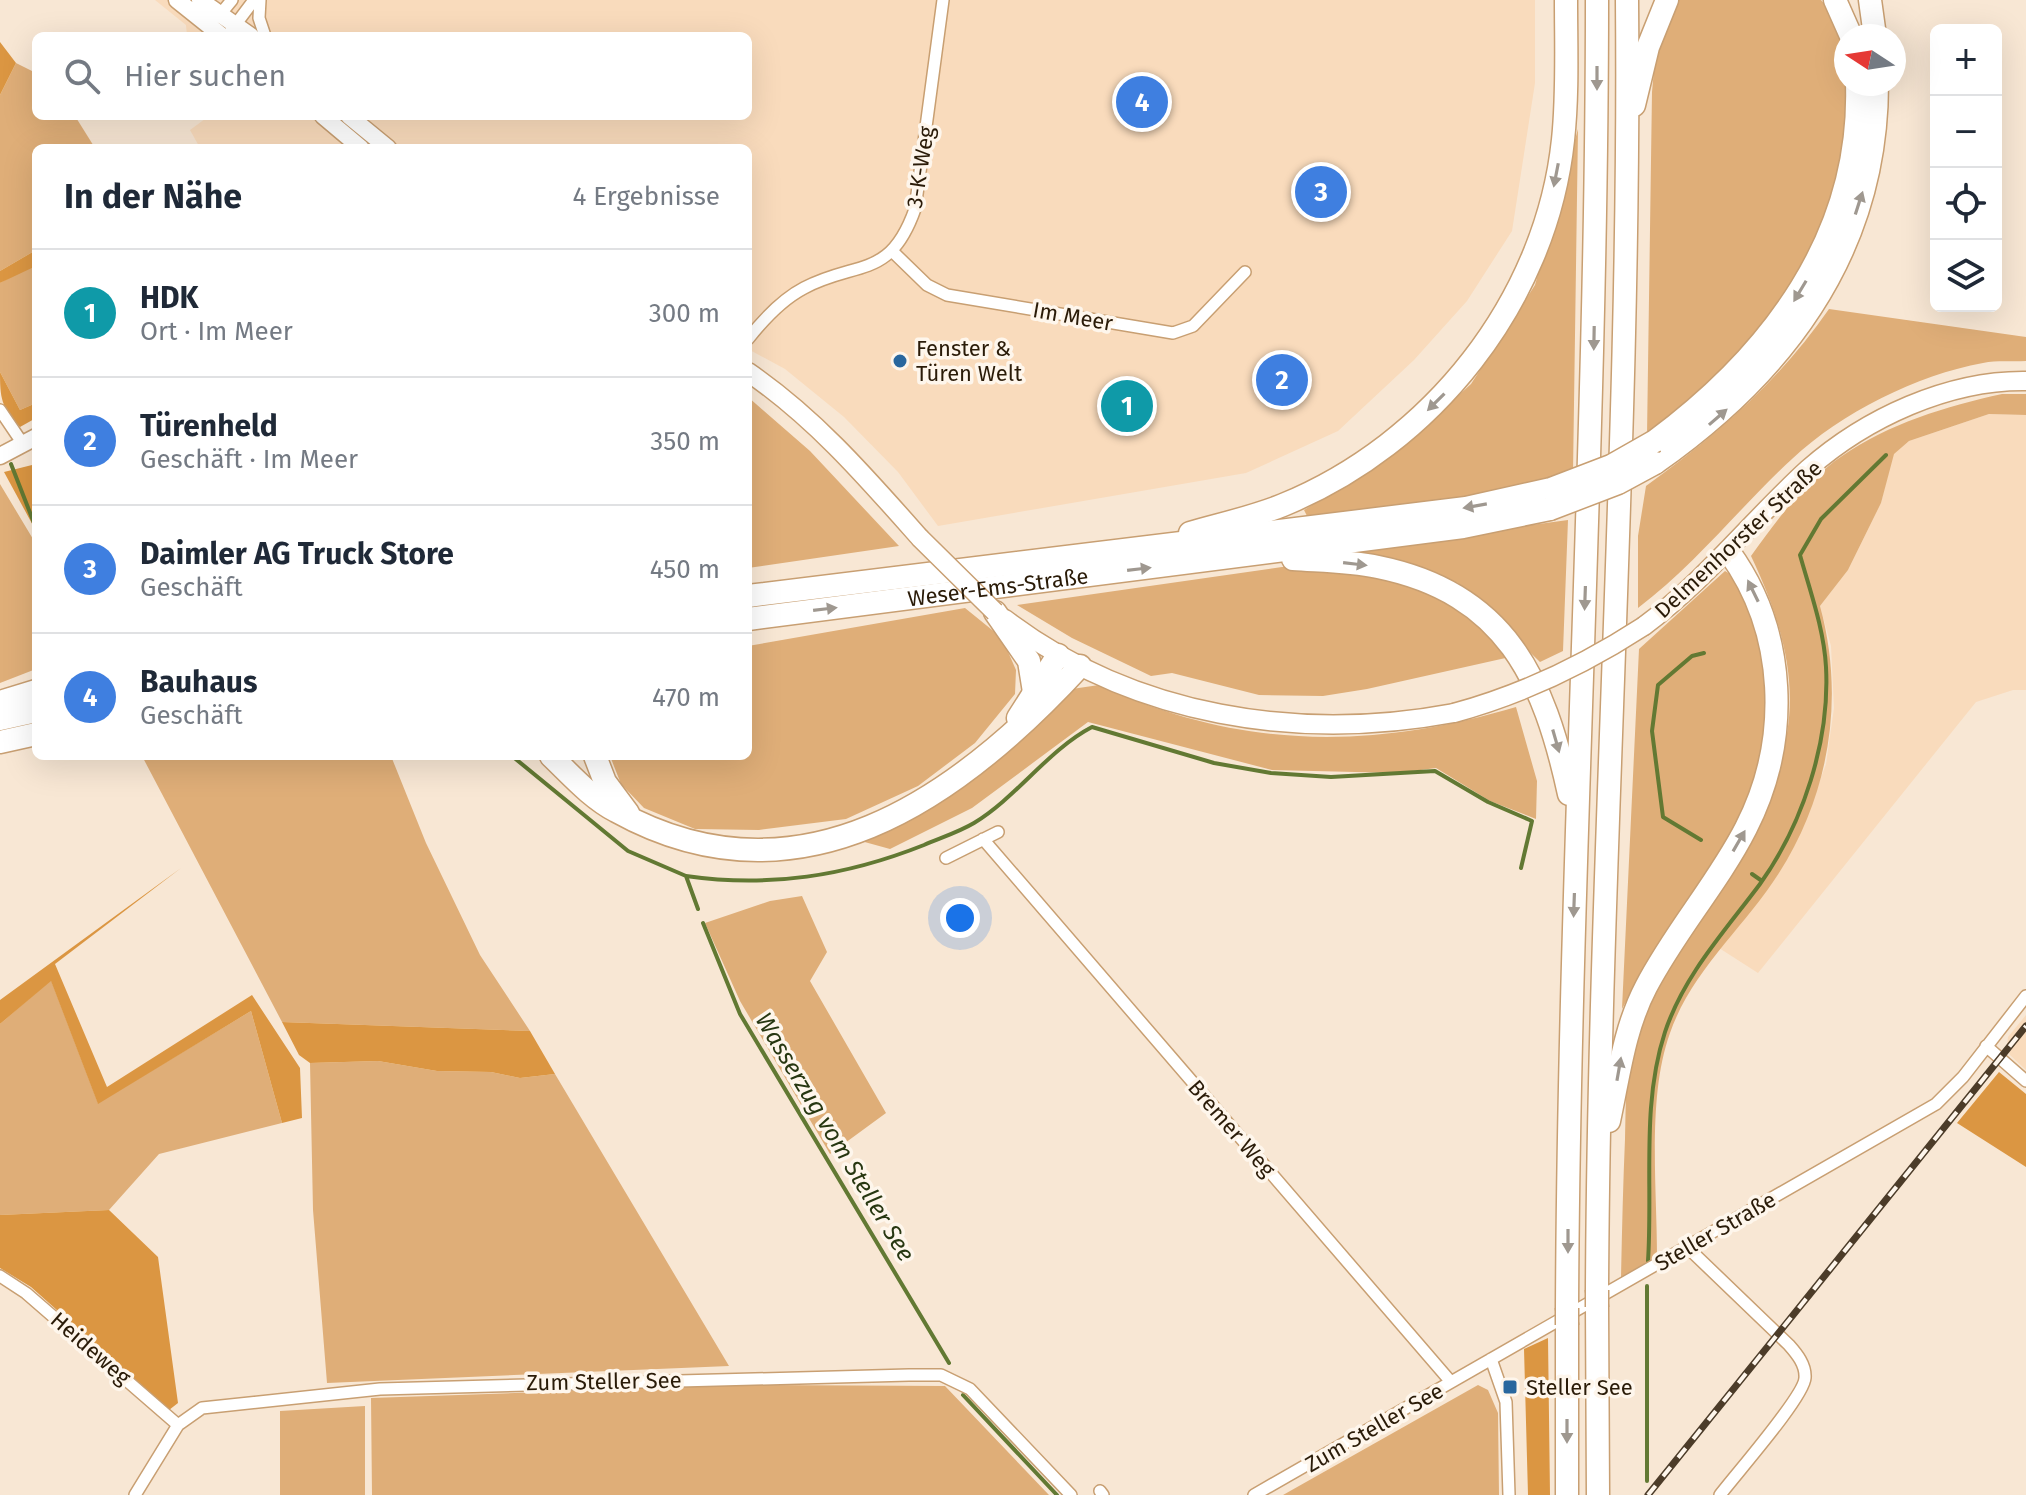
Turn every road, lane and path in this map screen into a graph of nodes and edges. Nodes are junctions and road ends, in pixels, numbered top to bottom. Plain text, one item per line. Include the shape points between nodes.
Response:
1 (177, 0) edge
2 (200, 0) edge
3 (232, 0) edge
4 (257, 0) edge
5 (943, 0) edge
6 (1566, 0) edge
7 (1597, 0) edge
8 (1627, 0) edge
9 (1667, 0) edge
10 (1835, 0) edge
11 (1870, 0) edge
12 (1846, 24) edge
13 (1873, 24) edge
14 (223, 27) edge
15 (264, 32) edge
16 (1856, 96) edge
17 (1876, 96) edge
18 (328, 120) edge
19 (354, 120) edge
20 (1628, 122) junction
21 (356, 144) edge
22 (383, 144) edge
23 (892, 251) junction
24 (1245, 272) dead end
25 (752, 335) edge
26 (752, 375) edge
27 (2026, 381) edge
28 (0, 410) edge
29 (29, 440) edge
30 (1655, 452) junction
31 (0, 456) edge
32 (1551, 499) junction
33 (1154, 544) junction
34 (1729, 552) junction
35 (1249, 555) junction
36 (752, 595) edge
37 (995, 612) junction
38 (752, 618) edge
39 (1058, 655) junction
40 (1080, 666) junction
41 (32, 692) edge
42 (1034, 692) junction
43 (0, 702) edge
44 (32, 712) edge
45 (0, 719) edge
46 (32, 735) edge
47 (1011, 735) junction
48 (0, 742) edge
49 (555, 760) edge
50 (597, 760) edge
51 (631, 817) junction
52 (1577, 827) junction
53 (998, 832) dead end
54 (983, 839) junction
55 (946, 858) dead end
56 (2026, 996) edge
57 (1986, 1046) junction
58 (2026, 1081) edge
59 (1598, 1173) junction
60 (1687, 1247) junction
61 (0, 1276) edge
62 (1491, 1359) junction
63 (1451, 1382) junction
64 (178, 1425) junction
65 (135, 1495) edge
66 (1071, 1495) edge
67 (1254, 1495) edge
68 (1509, 1495) edge
69 (1567, 1495) edge
70 (1598, 1495) edge
71 (1720, 1495) edge

1 - 14 main road
2 - 14 main road
3 - 14 street
4 - 14 street
4 - 15 street
5 - 23 street, 3-K-Weg via 915,209
6 -> 33 highway via 1563,141 1549,211 1527,270 1483,347 1424,414 1363,464 1281,506
7 -> 52 highway via 1594,354
8 - 20 highway
9 - 20 highway
10 - 12 highway
11 - 13 highway
16 -> 30 highway via 1846,179 1823,249 1803,287 1729,382
30 -> 17 highway via 1738,399 1796,333 1838,257 1865,183
18 - 21 main road
19 - 22 main road
20 - 59 highway
23 - 24 street, Im Meer via 927,285 947,295 1173,333 1193,326
23 - 25 street via 874,265 794,294
26 - 37 main road, Delmenhorster Straße, bridge via 833,441
27 - 34 main road, Delmenhorster Straße via 1959,389 1869,426 1808,469
28 - 29 street
29 - 31 main road
30 - 32 highway, bridge via 1604,489
32 -> 33 highway
32 - 35 highway via 1463,527
33 - 36 highway, Weser-Ems-Straße
34 - 40 main road, Delmenhorster Straße, bridge via 1644,626 1565,674 1454,713 1361,726 1265,722 1141,693
59 -> 34 highway via 1628,1028 1670,946 1747,827 1773,751 1777,697 1771,647 1757,598
38 -> 35 highway, Weser-Ems-Straße
35 -> 52 highway via 1381,568 1437,587 1493,624 1527,666 1545,702
37 - 39 main road, Delmenhorster Straße
37 - 42 highway via 1029,661
39 - 40 main road, Delmenhorster Straße
39 - 42 highway
40 - 47 highway
41 - 43 highway
42 - 47 highway
44 - 45 highway
46 - 48 highway
47 - 51 highway via 947,787 904,813 827,841 750,849 702,845 662,834
49 - 51 highway via 600,801
50 - 51 highway via 605,782
52 -> 69 highway
53 - 54 street
54 - 55 street
54 - 63 street, Bremer Weg
56 - 57 street, Steller Straße
57 - 58 street
57 - 60 street, Steller Straße via 1936,1104
59 - 70 highway
60 - 62 street, Steller Straße
60 - 71 street via 1789,1345 1805,1374 1798,1396
61 - 64 street, Heideweg
62 - 63 street
62 - 68 street via 1506,1402
63 - 67 street, Zum Steller See
64 - 65 street
64 - 66 street, Zum Steller See via 202,1408 380,1389 941,1375 970,1389

